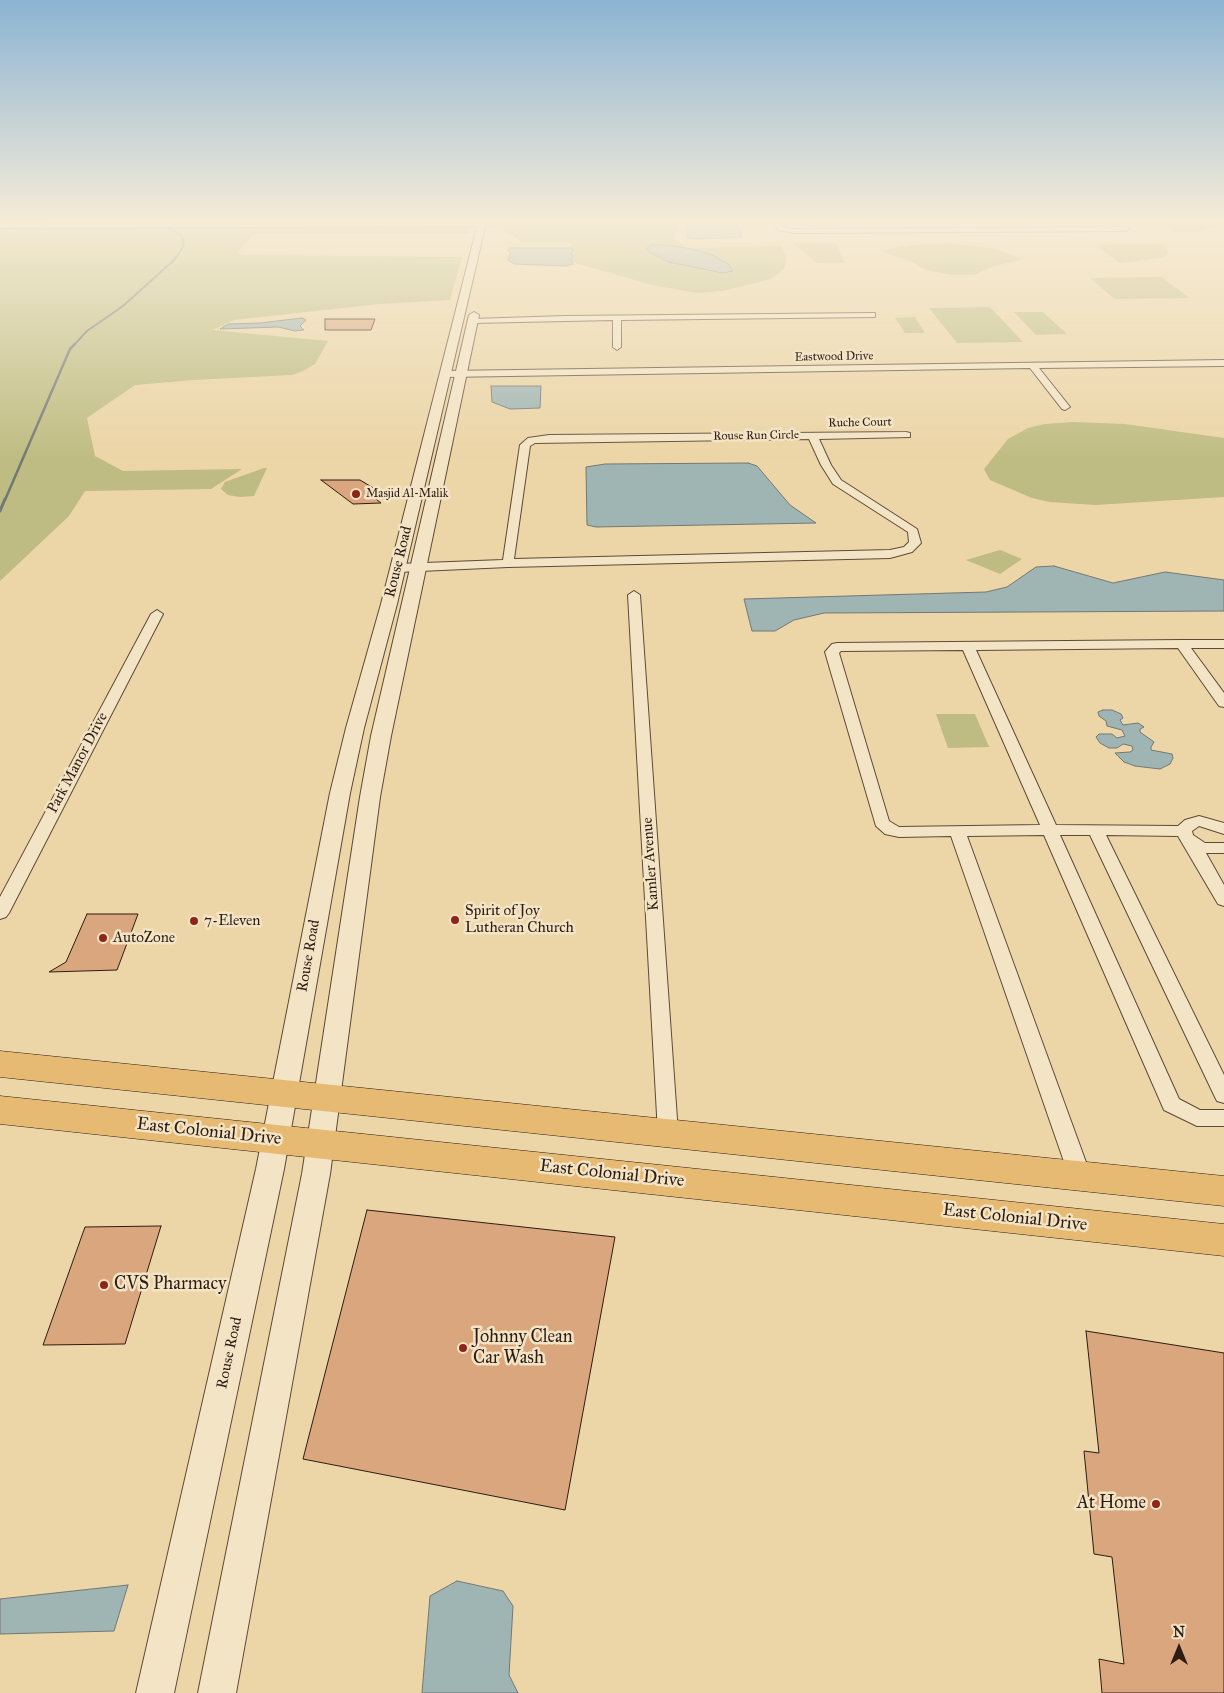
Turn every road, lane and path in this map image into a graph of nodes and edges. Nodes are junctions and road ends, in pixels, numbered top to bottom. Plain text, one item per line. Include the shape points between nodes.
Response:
1 (467, 302) edge
2 (476, 302) edge
3 (872, 315) dead end
4 (617, 318) junction
5 (472, 321) junction
6 (617, 347) dead end
7 (1219, 363) edge
8 (1034, 366) junction
9 (1224, 371) edge
10 (453, 374) junction
11 (1065, 407) dead end
12 (906, 435) dead end
13 (813, 436) junction
14 (421, 563) junction
15 (508, 563) junction
16 (399, 564) junction
17 (634, 595) dead end
18 (157, 614) dead end
19 (1182, 644) junction
20 (1224, 644) edge
21 (968, 646) junction
22 (1224, 703) edge
23 (1224, 829) edge
24 (1050, 830) junction
25 (1095, 830) junction
26 (957, 831) junction
27 (1188, 836) junction
28 (1224, 848) edge
29 (1224, 900) edge
30 (0, 913) edge
31 (0, 1064) edge
32 (285, 1093) junction
33 (1224, 1095) edge
34 (328, 1098) junction
35 (0, 1110) edge
36 (1224, 1118) edge
37 (668, 1133) junction
38 (276, 1139) junction
39 (321, 1144) junction
40 (1080, 1176) junction
41 (1224, 1191) edge
42 (1224, 1240) edge
43 (155, 1693) edge
44 (217, 1693) edge

1 - 10 street, Rouse Road
2 - 5 street, Rouse Road
3 - 4 street
4 - 5 street
4 - 6 street
5 - 10 street, Rouse Road
7 - 8 street, Eastwood Drive
7 - 9 street
8 - 10 street, Eastwood Drive
8 - 11 street
10 - 14 street, Rouse Road
10 - 16 street, Rouse Road
12 - 13 street, Ruche Court
13 - 15 street, Rouse Run Circle via 532,440 524,445
13 - 15 street, Rouse Run Circle via 837,482 913,531 915,543 908,550 890,554
14 - 15 street, Rouse Run Circle
14 - 16 street, Rouse Run Circle
14 - 34 street, Rouse Road via 370,797
16 - 32 street, Rouse Road via 340,793
17 - 37 street, Kamler Avenue
18 - 30 street, Park Manor Drive
19 - 20 street
19 - 21 street
19 - 22 street
21 - 24 street
21 - 26 street via 838,648 832,652 882,823 898,832
23 - 27 street via 1199,822 1186,826
24 - 25 street
24 - 26 street
24 - 36 street via 1172,1104 1197,1118
25 - 27 street
25 - 33 street
26 - 40 street
27 - 28 street via 1210,849
27 - 29 street
31 - 32 highway
32 - 34 highway
32 - 38 street, Rouse Road
34 - 37 highway
34 - 39 street, Rouse Road
35 - 38 highway, East Colonial Drive
37 - 40 highway
38 - 39 highway, East Colonial Drive
38 - 43 street, Rouse Road
39 - 42 highway, East Colonial Drive
39 - 44 street, Rouse Road
40 - 41 highway

